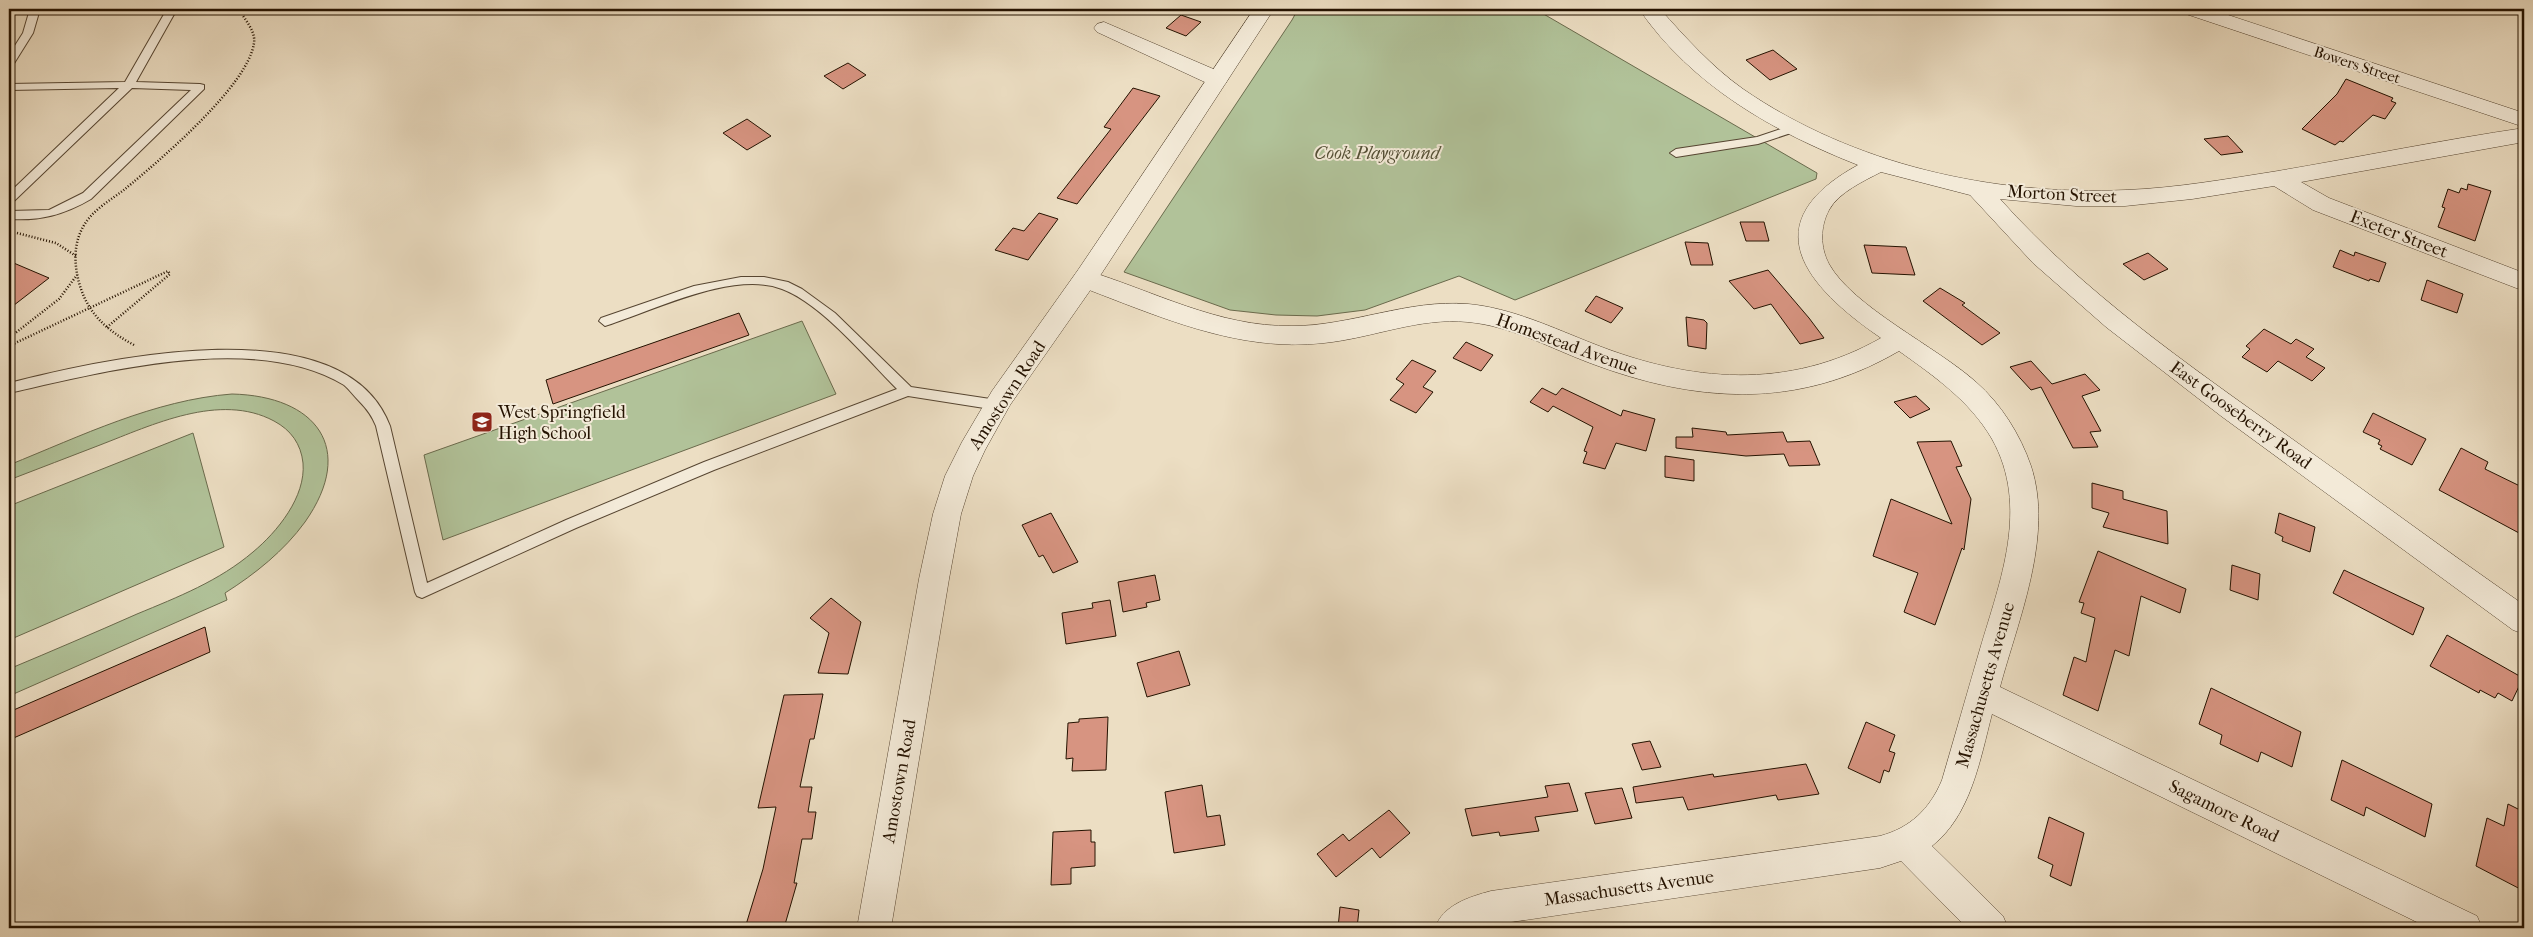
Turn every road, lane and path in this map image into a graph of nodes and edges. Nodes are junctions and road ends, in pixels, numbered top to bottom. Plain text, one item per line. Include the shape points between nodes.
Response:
1 (35, 9) edge
2 (172, 9) edge
3 (239, 9) edge
4 (1264, 9) edge
5 (1649, 9) edge
6 (2190, 9) edge
7 (1104, 28) dead end
8 (9, 63) edge
9 (1217, 79) junction
10 (129, 85) junction
11 (9, 87) edge
12 (2524, 120) edge
13 (1796, 128) junction
14 (2524, 135) edge
15 (1676, 153) dead end
16 (1879, 163) junction
17 (2277, 178) junction
18 (1976, 187) junction
19 (9, 199) edge
20 (9, 215) edge
21 (14, 232) dead end
22 (76, 256) junction
23 (77, 275) junction
24 (1085, 279) junction
25 (2524, 282) edge
26 (90, 308) junction
27 (605, 321) dead end
28 (106, 328) junction
29 (9, 338) edge
30 (1900, 339) junction
31 (9, 346) edge
32 (136, 347) dead end
33 (9, 388) edge
34 (907, 391) junction
35 (997, 405) junction
36 (2524, 621) edge
37 (1982, 694) junction
38 (1907, 844) junction
39 (874, 928) edge
40 (1452, 928) edge
41 (1991, 928) edge
42 (2466, 928) edge

1 - 8 lane via 28,33
2 - 10 lane
3 - 22 path via 252,31 254,43 250,58 235,82 163,154 88,219 76,243
4 - 9 street, Amostown Road
5 - 13 street, Morton Street via 1680,44 1720,81
6 - 12 street, Bowers Street
7 - 9 street
9 - 24 street, Amostown Road
10 - 11 lane
10 - 19 lane
10 - 20 lane via 200,87 87,196 65,210 37,217
13 - 15 lane via 1758,140
13 - 16 street, Morton Street
14 - 17 street, Morton Street
16 - 18 street, Morton Street
16 - 30 street, Massachusetts Avenue via 1826,198 1814,217 1811,247 1820,270 1839,292
17 - 18 street, Morton Street via 2186,193 2123,198 2063,198
17 - 25 street, Exeter Street via 2321,204
18 - 36 street, East Gooseberry Road via 2059,272 2148,346
21 - 22 path via 42,237 60,244
22 - 23 path
23 - 26 path
23 - 29 path via 59,299
24 - 30 street, Homestead Avenue via 1202,323 1275,336 1344,332 1432,312 1482,314 1534,329 1640,371 1713,385 1758,385 1815,376 1851,365
24 - 35 street, Amostown Road
26 - 28 path
26 - 28 path via 168,271 170,274
26 - 31 path
27 - 34 lane via 713,286 747,280 785,285 811,301
28 - 32 path
30 - 37 street, Massachusetts Avenue via 1976,398 2009,445 2021,478 2026,513 2022,552
33 - 34 lane via 108,365 187,356 278,358 321,366 342,376 368,398 385,429 422,592 709,466
34 - 35 lane
35 - 39 street, Amostown Road via 958,478 943,530
37 - 38 street, Massachusetts Avenue via 1958,780 1946,808 1930,829
37 - 42 street, Sagamore Road
38 - 40 street, Massachusetts Avenue via 1866,855 1491,908 1474,913
38 - 41 street

